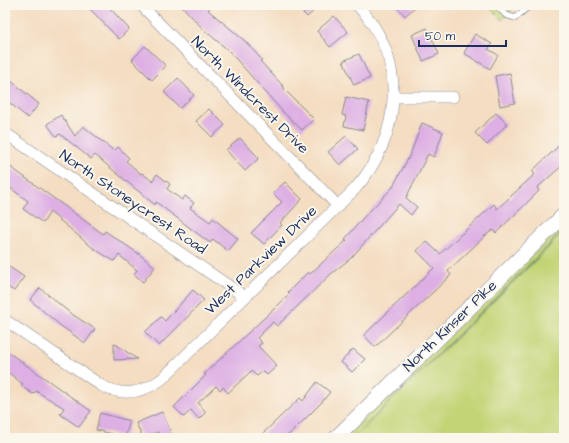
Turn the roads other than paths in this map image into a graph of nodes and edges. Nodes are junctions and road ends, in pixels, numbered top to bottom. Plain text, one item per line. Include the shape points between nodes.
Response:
1 (141, 5) edge
2 (357, 5) edge
3 (496, 5) edge
4 (530, 5) edge
5 (394, 97) junction
6 (453, 97) dead end
7 (5, 133) edge
8 (338, 206) junction
9 (564, 215) edge
10 (245, 297) junction
11 (5, 320) edge
12 (336, 438) edge

1 - 8 street, North Windcrest Drive
2 - 5 street, West Parkview Drive via 372,24 386,53
3 - 4 lane via 506,16 515,18
5 - 6 street
5 - 8 street, West Parkview Drive via 391,122 379,156 364,179
7 - 10 street, North Stoneycrest Road
8 - 10 street, West Parkview Drive
9 - 12 street, North Kinser Pike
10 - 11 street, West Parkview Drive via 162,379 150,387 128,394 102,386

